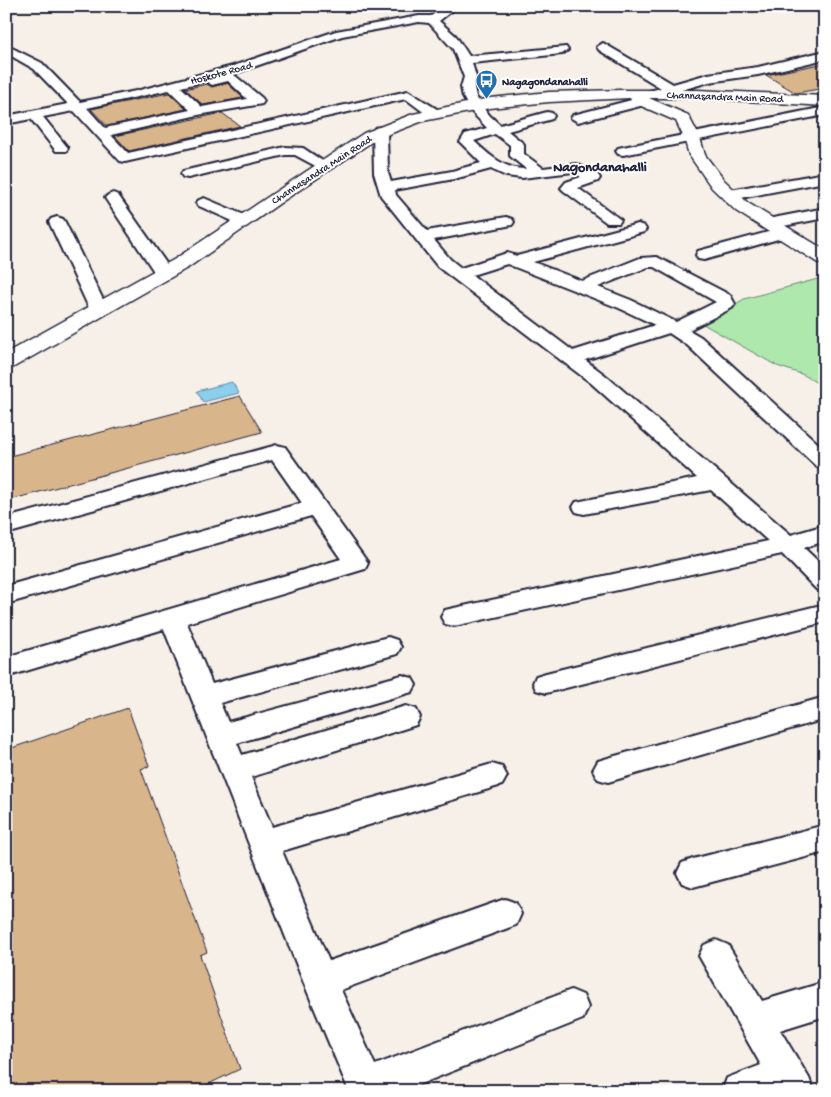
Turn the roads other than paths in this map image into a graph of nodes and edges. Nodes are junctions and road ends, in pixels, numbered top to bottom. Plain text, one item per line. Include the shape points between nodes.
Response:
1 (453, 6) edge
2 (816, 6) edge
3 (825, 12) edge
4 (433, 20) junction
5 (603, 47) dead end
6 (6, 48) edge
7 (562, 50) dead end
8 (825, 54) edge
9 (465, 60) junction
10 (237, 69) junction
11 (208, 79) junction
12 (252, 82) dead end
13 (174, 87) junction
14 (670, 88) junction
15 (159, 94) dead end
16 (649, 98) junction
17 (825, 101) edge
18 (472, 106) junction
19 (79, 108) junction
20 (825, 111) edge
21 (192, 113) dead end
22 (34, 114) junction
23 (435, 114) junction
24 (546, 116) dead end
25 (578, 118) dead end
26 (6, 120) edge
27 (496, 129) junction
28 (380, 131) junction
29 (102, 133) junction
30 (692, 138) junction
31 (61, 148) dead end
32 (623, 151) dead end
33 (493, 164) junction
34 (324, 166) junction
35 (188, 174) dead end
36 (540, 174) junction
37 (825, 177) edge
38 (386, 187) junction
39 (730, 195) junction
40 (113, 198) dead end
41 (204, 203) dead end
42 (825, 212) edge
43 (243, 220) junction
44 (612, 220) dead end
45 (57, 222) dead end
46 (506, 222) dead end
47 (776, 228) junction
48 (638, 229) dead end
49 (423, 237) junction
50 (821, 253) edge
51 (704, 255) dead end
52 (516, 261) junction
53 (164, 273) junction
54 (459, 274) junction
55 (583, 286) junction
56 (99, 310) junction
57 (673, 327) junction
58 (571, 358) junction
59 (6, 362) edge
60 (825, 462) edge
61 (714, 482) junction
62 (316, 507) junction
63 (584, 507) dead end
64 (6, 526) edge
65 (825, 533) edge
66 (787, 545) junction
67 (825, 583) edge
68 (6, 595) edge
69 (825, 613) edge
70 (454, 617) dead end
71 (172, 618) junction
72 (388, 647) dead end
73 (6, 667) edge
74 (546, 683) dead end
75 (402, 685) dead end
76 (204, 697) junction
77 (825, 708) edge
78 (406, 717) dead end
79 (220, 736) junction
80 (234, 770) junction
81 (608, 770) dead end
82 (492, 776) dead end
83 (825, 838) edge
84 (264, 843) junction
85 (693, 873) dead end
86 (505, 914) dead end
87 (716, 956) dead end
88 (320, 981) junction
89 (825, 999) edge
90 (571, 1007) dead end
91 (755, 1021) junction
92 (791, 1082) edge
93 (367, 1089) edge
94 (740, 1091) edge

1 - 4 street
2 - 3 street
4 - 9 street
4 - 10 street, Hoskote Road via 340,33 260,66
5 - 14 street
6 - 19 street via 38,66
7 - 9 street
8 - 14 street
9 - 18 street
10 - 11 street, Hoskote Road
10 - 12 street
11 - 13 street, Hoskote Road
11 - 13 street via 231,77 257,101 199,111
13 - 19 street, Hoskote Road
14 - 16 street
15 - 19 street
16 - 17 street, Channasandra Main Road via 697,94
16 - 18 street, Channasandra Main Road via 626,94 549,97
16 - 25 street
16 - 30 street via 682,118
18 - 23 street, Channasandra Main Road
18 - 27 street
19 - 22 street, Hoskote Road
19 - 29 street
20 - 30 street
21 - 29 street
22 - 26 street, Hoskote Road
22 - 31 street
23 - 28 street, Channasandra Main Road
23 - 29 street via 408,92 125,158
24 - 27 street
27 - 33 street via 467,139
27 - 36 street via 518,145 518,158
28 - 34 street, Channasandra Main Road
28 - 38 street via 381,173
30 - 32 street
30 - 39 street via 697,156
33 - 36 street via 519,175
33 - 38 street via 454,175
34 - 35 street via 298,151 285,150
34 - 43 street, Channasandra Main Road
36 - 44 street via 573,167 592,176 569,188
37 - 39 street
38 - 49 street via 389,196
39 - 47 street via 742,207
40 - 53 street
41 - 43 street
42 - 47 street
43 - 53 street, Channasandra Main Road
45 - 56 street
46 - 49 street
47 - 50 street
47 - 51 street
48 - 52 street
49 - 54 street via 444,263
52 - 54 street via 507,258
52 - 55 street
53 - 56 street, Channasandra Main Road
54 - 58 street
55 - 57 street
55 - 57 street via 646,262 657,262 724,299 726,304
56 - 59 street, Channasandra Main Road
57 - 58 street
57 - 60 street via 694,341
58 - 61 street
61 - 63 street
61 - 66 street
62 - 64 street via 277,452
62 - 68 street
62 - 71 street via 356,563
65 - 66 street
66 - 67 street
66 - 70 street
69 - 74 street
71 - 73 street
71 - 76 street
72 - 76 street
75 - 79 street
76 - 79 street
77 - 81 street
78 - 80 street
79 - 80 street
80 - 84 street
82 - 84 street
83 - 85 street
84 - 88 street
86 - 88 street
87 - 91 street
88 - 93 street
89 - 91 street
90 - 93 street
91 - 92 street
92 - 94 street

